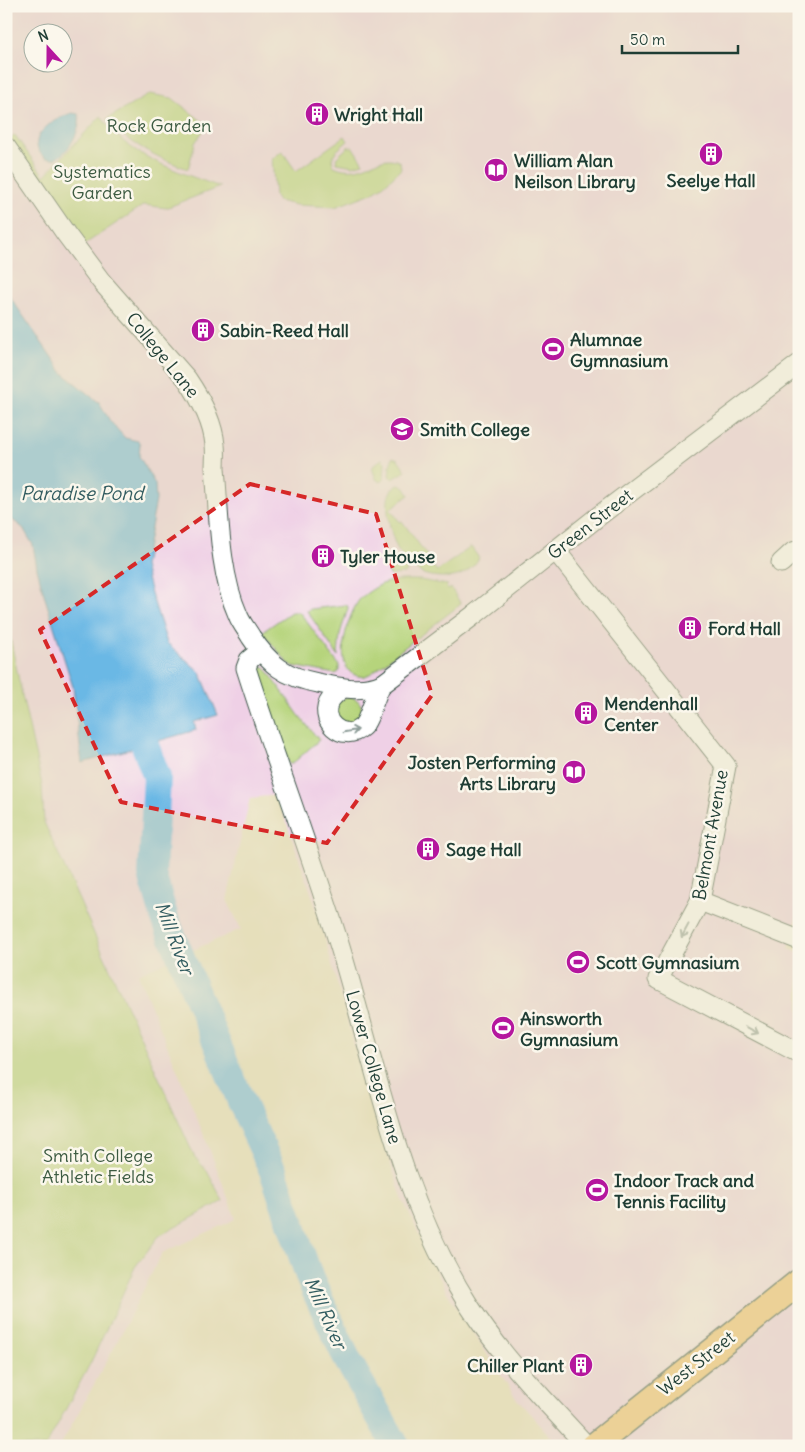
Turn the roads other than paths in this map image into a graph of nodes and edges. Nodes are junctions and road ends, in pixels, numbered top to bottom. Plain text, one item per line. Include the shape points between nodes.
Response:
1 (6, 147) edge
2 (799, 364) edge
3 (799, 550) edge
4 (556, 551) junction
5 (781, 563) dead end
6 (260, 651) junction
7 (381, 685) junction
8 (342, 688) junction
9 (700, 901) junction
10 (799, 940) edge
11 (799, 1053) edge
12 (799, 1282) edge
13 (588, 1446) edge
14 (594, 1446) edge

1 - 6 street, College Lane via 101,281 187,380 201,402 215,444 221,539 229,586 237,614
2 - 4 street, Green Street
3 - 5 street
4 - 7 street, Green Street
4 - 9 street, Belmont Avenue via 726,766
6 - 8 street, Green Street via 288,675
6 - 13 street, Lower College Lane via 249,660 246,668 320,884 392,1135 414,1196 448,1270 477,1318 511,1362
7 - 8 street, Green Street via 368,689
8 -> 7 street via 330,699 327,712 336,729 348,733 357,731 367,722
9 - 10 street
9 -> 11 street, Belmont Avenue via 658,979
12 - 14 main road, West Street

